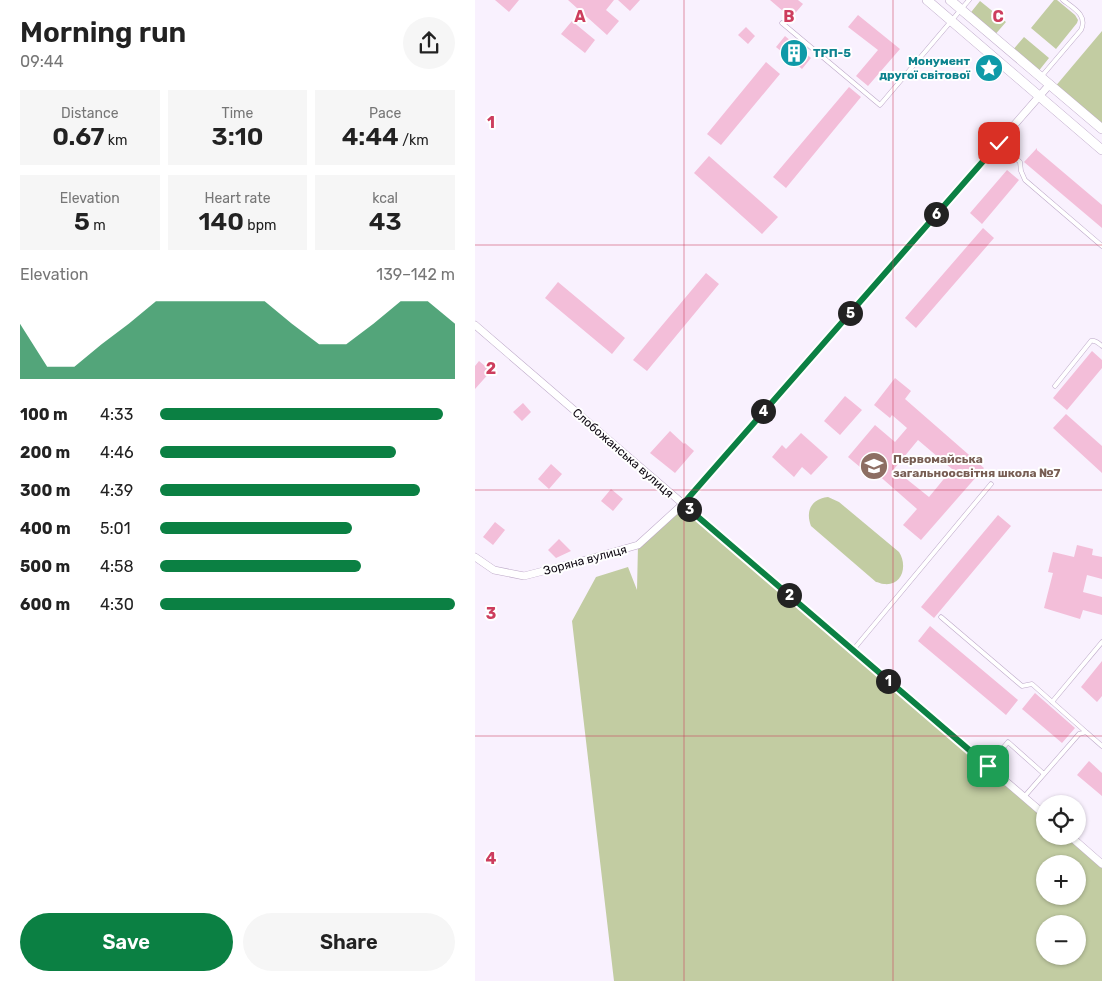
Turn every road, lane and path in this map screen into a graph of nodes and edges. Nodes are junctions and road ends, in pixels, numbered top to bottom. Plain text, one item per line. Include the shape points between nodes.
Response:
1 (927, 0) edge
2 (950, 0) edge
3 (969, 0) edge
4 (1063, 0) edge
5 (961, 9) junction
6 (951, 20) junction
7 (783, 23) dead end
8 (1041, 77) junction
9 (1052, 86) junction
10 (1039, 96) junction
11 (1102, 130) edge
12 (999, 143) junction
13 (1102, 150) edge
14 (1102, 246) edge
15 (475, 325) edge
16 (1102, 346) edge
17 (1055, 386) dead end
18 (991, 484) dead end
19 (683, 504) junction
20 (475, 556) edge
21 (941, 617) dead end
22 (1102, 642) edge
23 (853, 650) junction
24 (1052, 702) junction
25 (1086, 732) junction
26 (1102, 746) edge
27 (988, 766) junction
28 (1044, 774) junction
29 (1024, 797) junction
30 (1036, 807) edge
31 (1080, 845) edge
32 (1102, 864) edge

1 - 6 street
2 - 5 street
3 - 5 lane
4 - 8 lane via 1079,13 1083,25
5 - 6 lane
5 - 8 street
6 - 7 lane via 880,105
6 - 10 street
8 - 9 street
9 - 10 street, Зоряна вулиця
9 - 11 street
10 - 12 street, Зоряна вулиця
10 - 13 street
12 - 14 lane via 1020,162 1025,180
12 - 19 street, Зоряна вулиця
15 - 19 street, Слобожанська вулиця
16 - 17 lane via 1091,341
18 - 23 lane
19 - 20 street, Зоряна вулиця via 638,545 524,576 494,570
19 - 23 street, Слобожанська вулиця
21 - 24 lane via 1021,686 1032,684
22 - 24 lane
23 - 27 street, Слобожанська вулиця
24 - 25 lane
25 - 26 lane
25 - 28 lane via 1079,734
27 - 28 lane via 1008,742
27 - 29 street, Слобожанська вулиця
28 - 29 lane
29 - 30 street, Слобожанська вулиця
31 - 32 street

